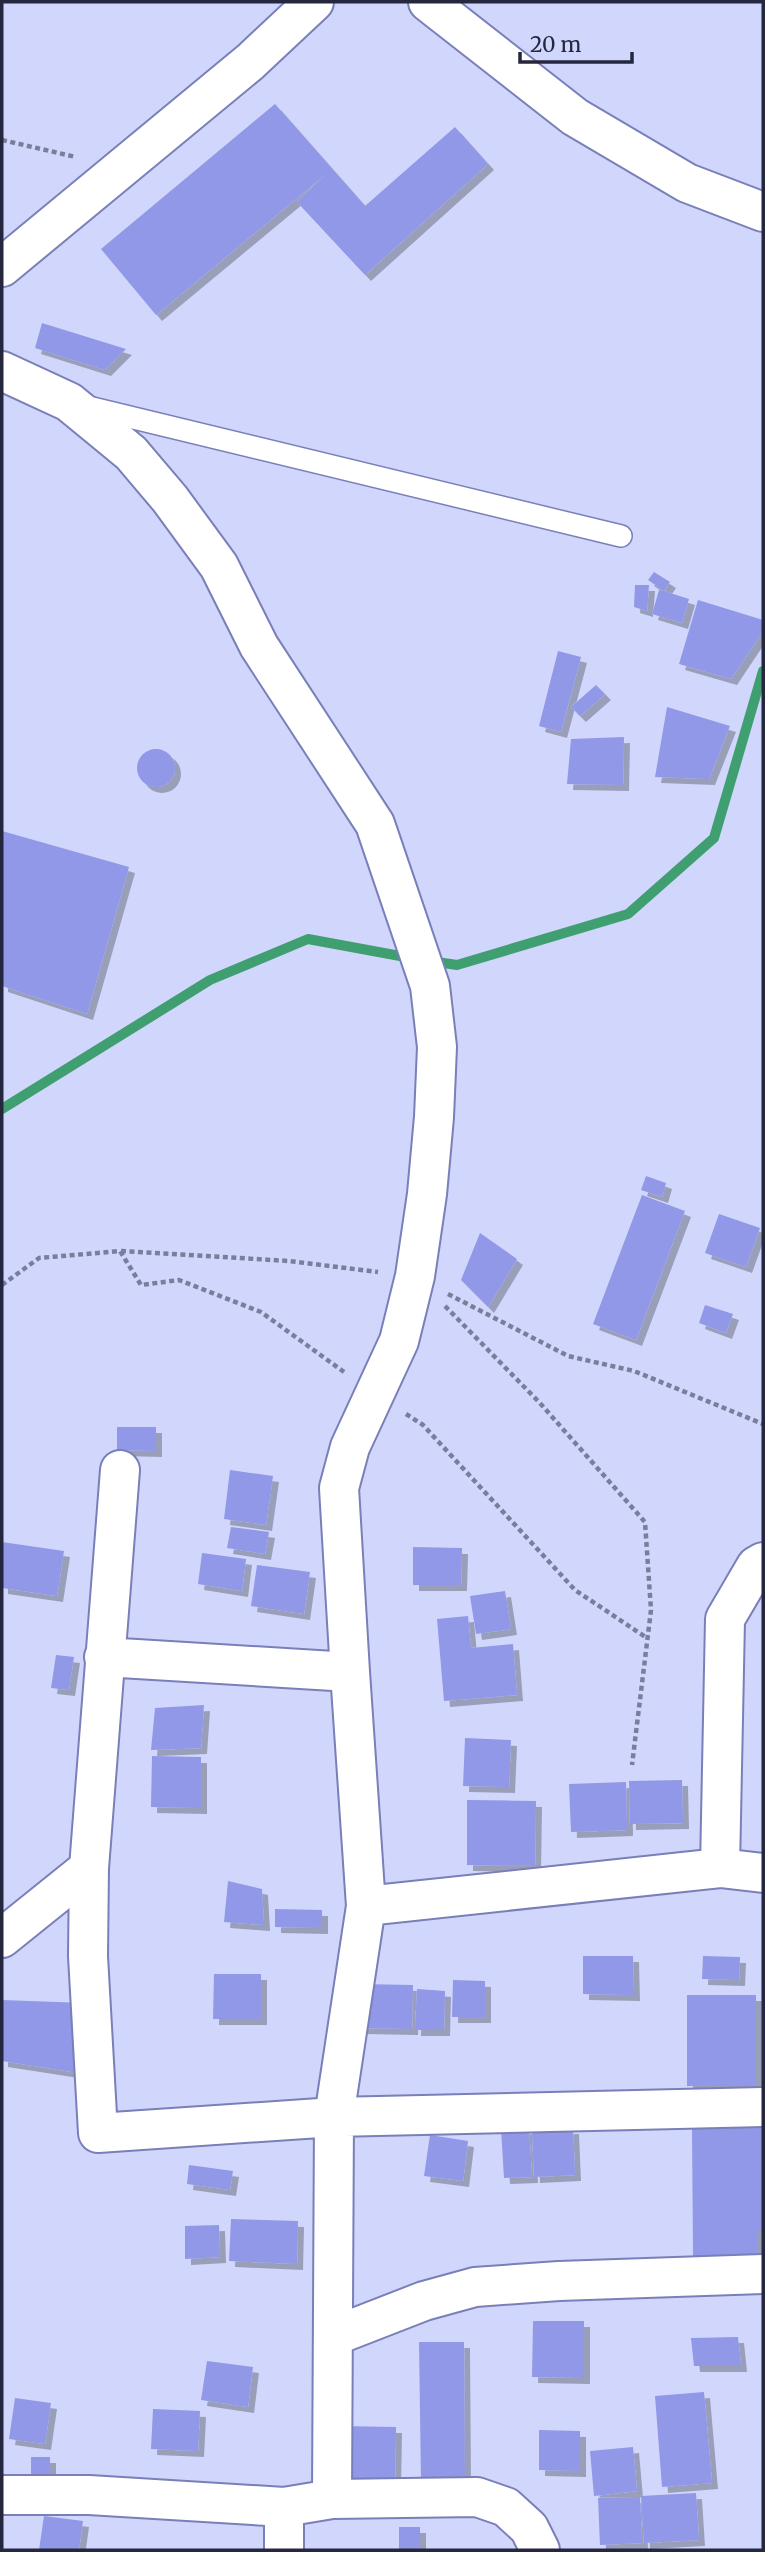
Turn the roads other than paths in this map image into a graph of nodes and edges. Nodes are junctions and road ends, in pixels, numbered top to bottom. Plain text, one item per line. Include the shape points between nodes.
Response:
1 (314, 2) edge
2 (428, 2) edge
3 (763, 212) edge
4 (2, 267) edge
5 (2, 371) edge
6 (69, 402) junction
7 (621, 536) dead end
8 (120, 1470) dead end
9 (763, 1562) edge
10 (104, 1657) junction
11 (350, 1672) junction
12 (89, 1868) junction
13 (720, 1868) junction
14 (763, 1873) edge
15 (366, 1906) junction
16 (2, 1938) edge
17 (763, 2107) edge
18 (334, 2116) junction
19 (763, 2274) edge
20 (334, 2336) junction
21 (2, 2495) edge
22 (332, 2499) junction
23 (284, 2507) junction
24 (284, 2550) edge
25 (541, 2550) edge

1 - 4 street via 250,62
2 - 3 street via 575,117 687,183
5 - 6 street
6 - 7 lane
6 - 11 street via 131,453 219,566 259,646 375,824 430,986 437,1047 429,1169 415,1276 399,1341 350,1447 339,1488
8 - 10 street
9 - 13 street via 756,1566 724,1619
10 - 11 street
10 - 12 street
11 - 15 street
12 - 16 street
12 - 18 street via 88,1956 98,2133
13 - 14 street
13 - 15 street
15 - 18 street
17 - 18 street
18 - 20 street
19 - 20 street via 475,2287 424,2301
20 - 22 street
21 - 23 street via 89,2495
22 - 23 street
22 - 25 street via 477,2497 506,2507 529,2528
23 - 24 street

